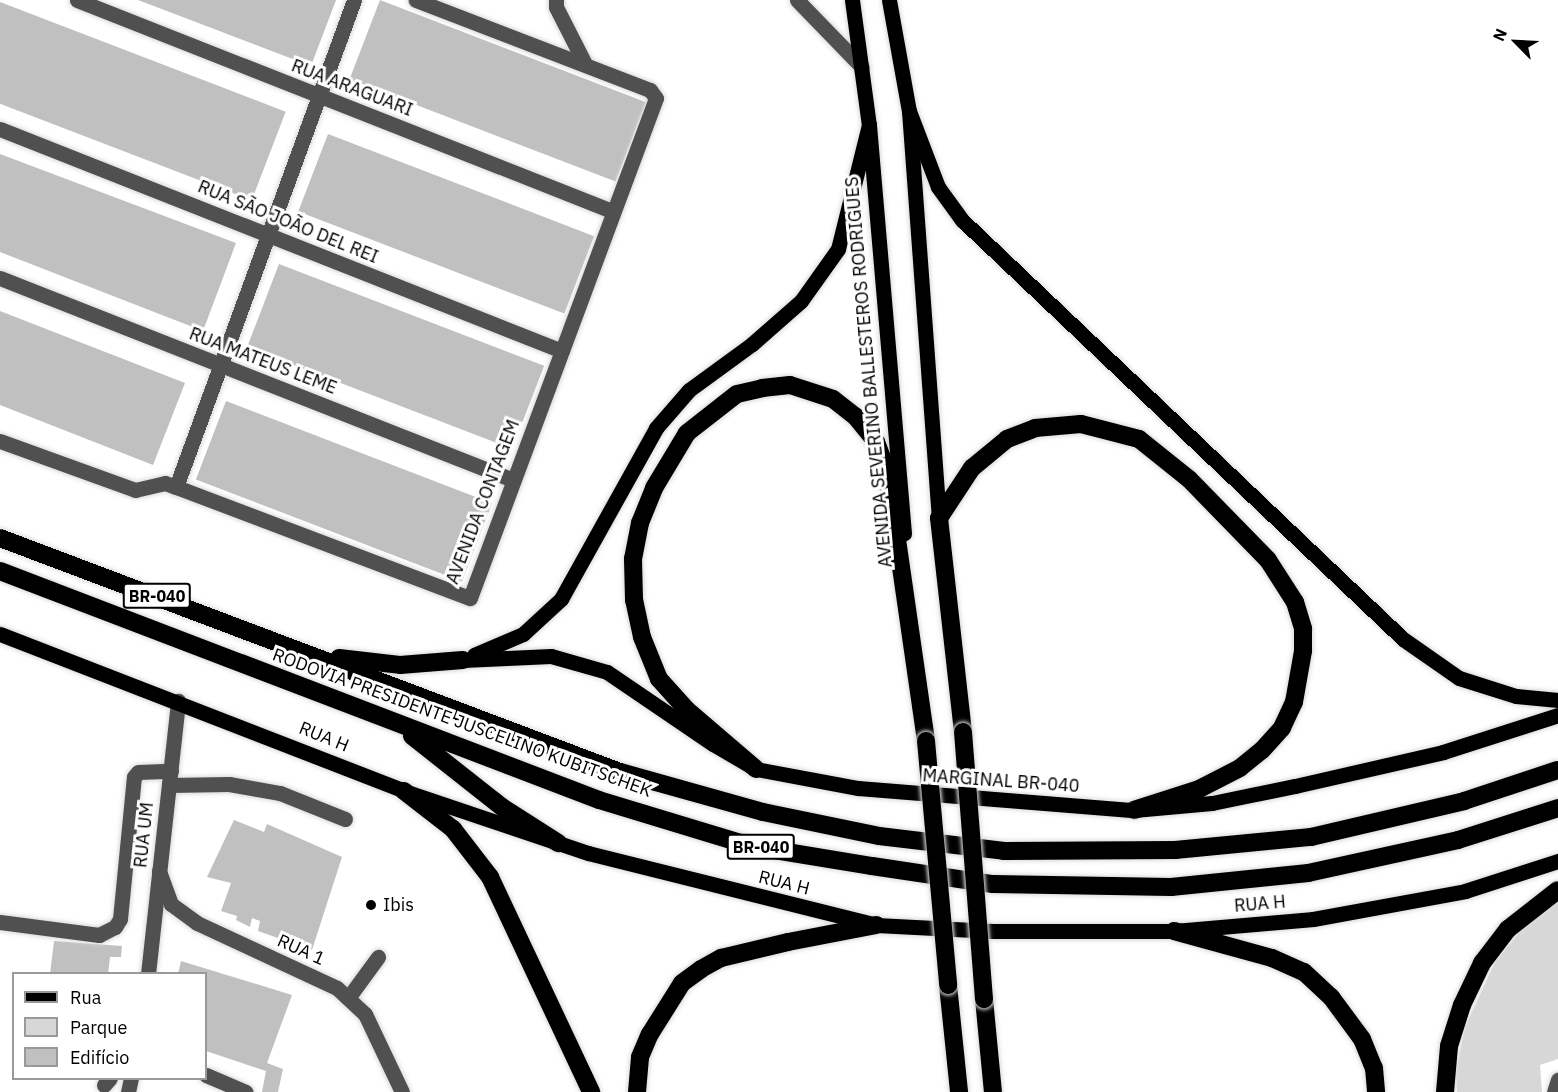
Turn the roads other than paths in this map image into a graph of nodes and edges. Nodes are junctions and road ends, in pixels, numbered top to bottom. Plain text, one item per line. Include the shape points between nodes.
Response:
1 (77, 0) edge
2 (354, 0) edge
3 (416, 0) edge
4 (556, 0) edge
5 (852, 0) edge
6 (889, 0) edge
7 (801, 3) edge
8 (585, 64) junction
9 (862, 67) junction
10 (320, 96) junction
11 (909, 111) junction
12 (869, 125) junction
13 (0, 129) edge
14 (612, 211) junction
15 (269, 235) junction
16 (0, 278) edge
17 (562, 351) junction
18 (221, 365) junction
19 (0, 441) edge
20 (513, 480) junction
21 (176, 487) junction
22 (939, 518) junction
23 (0, 538) edge
24 (0, 571) edge
25 (0, 634) edge
26 (914, 653) junction
27 (313, 655) junction
28 (462, 660) junction
29 (1558, 700) edge
30 (178, 701) junction
31 (1558, 716) edge
32 (383, 717) junction
33 (756, 769) junction
34 (1558, 770) edge
35 (170, 778) junction
36 (404, 791) junction
37 (1558, 808) edge
38 (1134, 810) junction
39 (345, 819) dead end
40 (558, 843) junction
41 (1558, 861) edge
42 (159, 871) junction
43 (1558, 890) edge
44 (0, 922) edge
45 (876, 925) junction
46 (1174, 931) junction
47 (378, 957) dead end
48 (148, 972) edge
49 (348, 998) junction
50 (954, 1046) junction
51 (207, 1075) edge
52 (1558, 1080) edge
53 (246, 1092) edge
54 (402, 1092) edge
55 (591, 1092) edge
56 (637, 1092) edge
57 (946, 1092) edge
58 (959, 1092) edge
59 (993, 1092) edge
60 (1376, 1092) edge
61 (1445, 1092) edge
62 (1554, 1092) edge

1 - 10 lane, RUA ARAGUARI
2 - 10 lane
3 - 8 lane, AVENIDA CONTAGEM
4 - 8 lane
5 - 9 main road, AVENIDA SEVERINO BALLESTEROS RODRIGUES
6 - 11 main road
7 - 9 lane
8 - 14 lane, AVENIDA CONTAGEM via 650,90 656,98
9 - 12 main road, AVENIDA SEVERINO BALLESTEROS RODRIGUES
10 - 14 lane, RUA ARAGUARI
10 - 15 lane
11 - 22 main road
11 - 29 main road via 938,187 962,220 1403,639 1459,678 1516,696
12 - 26 main road, AVENIDA SEVERINO BALLESTEROS RODRIGUES
12 - 28 main road via 838,249 801,301 752,344 689,390 656,428 561,599 523,634
13 - 15 lane, RUA SÃO JOÃO DEL REI
14 - 17 lane, AVENIDA CONTAGEM
15 - 17 lane, RUA SÃO JOÃO DEL REI
15 - 18 lane
16 - 18 lane, RUA MATEUS LEME
17 - 20 lane, AVENIDA CONTAGEM
18 - 20 lane, RUA MATEUS LEME
18 - 21 lane
19 - 21 lane, AVENIDA CONTAGEM via 135,490 165,483
20 - 21 lane, AVENIDA CONTAGEM via 470,598
22 - 38 highway via 972,468 1007,439 1035,428 1082,424 1115,430 1139,439 1180,472 1268,560 1283,581 1303,629 1303,651 1296,693 1282,728 1240,768 1199,789
22 - 59 highway, bridge via 963,732
23 - 27 highway, RODOVIA PRESIDENTE JUSCELINO KUBITSCHEK / BR-040
24 - 32 highway, RODOVIA PRESIDENTE JUSCELINO KUBITSCHEK / BR-040
25 - 30 main road, RUA H
26 - 33 highway via 887,470 876,442 856,417 833,399 790,385 737,394 710,412 687,433 668,460 640,522 633,559 634,600 642,637 659,679 687,710
26 - 50 highway, AVENIDA SEVERINO BALLESTEROS RODRIGUES, bridge via 926,741
27 - 28 highway via 400,665
27 - 34 highway, RODOVIA PRESIDENTE JUSCELINO KUBITSCHEK / BR-040 via 620,772 762,812 867,834 1004,851 1175,850 1311,837 1464,801
28 - 33 main road, MARGINAL BR-040 via 551,656 607,672
30 - 35 lane, RUA UM
30 - 36 main road, RUA H
31 - 38 main road, MARGINAL BR-040 via 1443,752 1295,786 1212,803
32 - 37 highway, RODOVIA PRESIDENTE JUSCELINO KUBITSCHEK / BR-040 via 599,800 750,846 993,884 1171,887 1308,873 1458,840
32 - 40 highway via 441,755 502,807
33 - 38 main road, MARGINAL BR-040 via 858,788
35 - 39 lane via 280,793
35 - 42 lane, RUA UM
35 - 44 lane via 138,772 134,777 120,919 115,927 99,935
36 - 40 main road, RUA H
36 - 55 highway via 453,829 490,877
40 - 45 main road, RUA H
41 - 46 main road, RUA H via 1465,891 1325,917
42 - 48 lane, RUA UM
42 - 49 lane, RUA 1 via 171,904 197,923 338,988
43 - 61 highway via 1508,929 1482,963 1462,1005 1449,1046
45 - 46 main road, RUA H via 993,931
45 - 56 highway via 721,958 701,969 682,983 650,1034 640,1057
46 - 60 highway via 1272,958 1304,972 1331,997 1362,1039 1374,1068
47 - 49 lane
49 - 54 lane, RUA 1 via 365,1014
50 - 57 highway
50 - 58 highway
51 - 53 lane
52 - 62 lane

